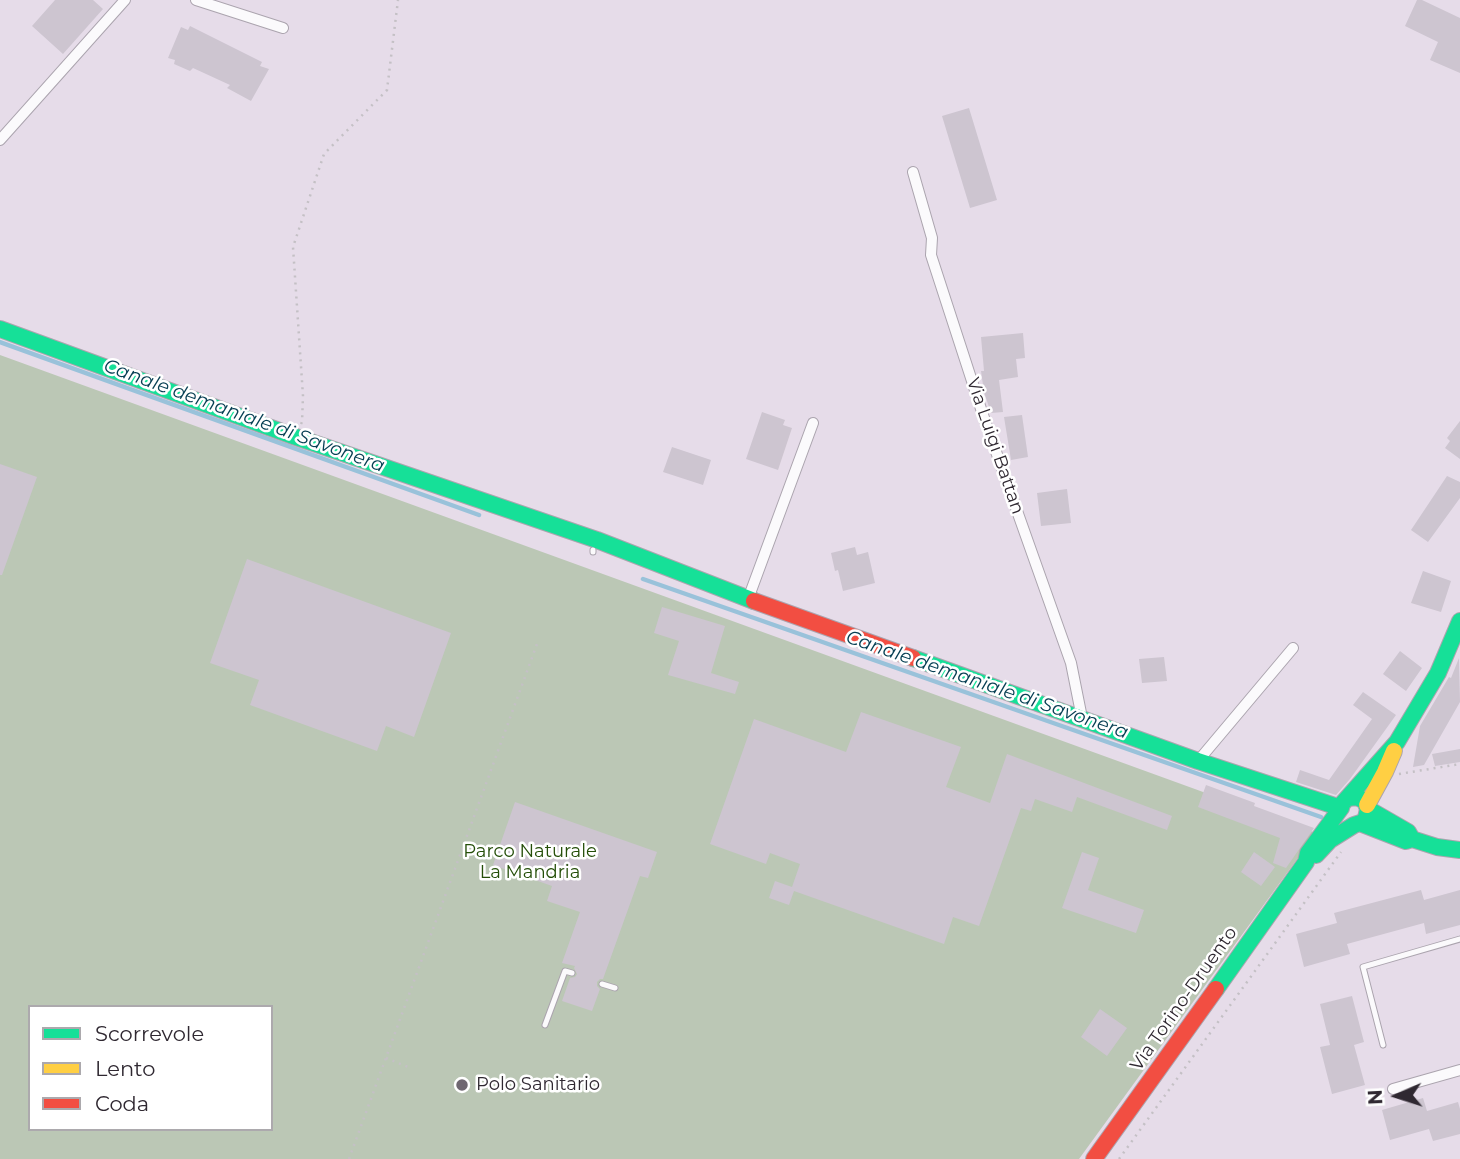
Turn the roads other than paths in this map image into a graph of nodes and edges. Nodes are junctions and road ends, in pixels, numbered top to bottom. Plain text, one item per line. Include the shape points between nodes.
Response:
1 (125, 0) edge
2 (196, 0) edge
3 (283, 28) dead end
4 (0, 140) edge
5 (913, 172) dead end
6 (0, 329) edge
7 (813, 423) dead end
8 (748, 599) junction
9 (1460, 621) edge
10 (1293, 648) dead end
11 (1082, 718) junction
12 (1397, 743) junction
13 (1193, 759) junction
14 (1344, 803) junction
15 (1362, 815) junction
16 (1460, 850) edge
17 (1306, 862) junction
18 (1460, 939) edge
19 (572, 974) dead end
20 (602, 984) dead end
21 (615, 988) dead end
22 (545, 1024) dead end
23 (1383, 1045) dead end
24 (1460, 1070) edge
25 (1392, 1089) dead end
26 (1094, 1159) edge

1 - 4 street
2 - 3 street
5 - 11 street, Via Luigi Battan via 932,238 931,255 1071,663
6 - 8 street via 484,501 575,544 598,547 631,564 707,583
7 - 8 street
8 - 11 street
9 - 12 street, Via Torino-Druento via 1438,673
10 - 13 street
11 - 13 street
12 - 14 street, Via Torino-Druento
12 - 15 street, Via Torino-Druento
13 - 14 street
14 - 15 street via 1361,798
14 - 15 street via 1340,813 1345,821
14 - 17 street, Via Torino-Druento
15 - 16 street via 1408,832 1412,839
15 - 17 street, Via Torino-Druento
17 - 26 street, Via Torino-Druento
18 - 23 lane via 1363,967
19 - 22 lane via 565,971
20 - 21 lane
24 - 25 street

